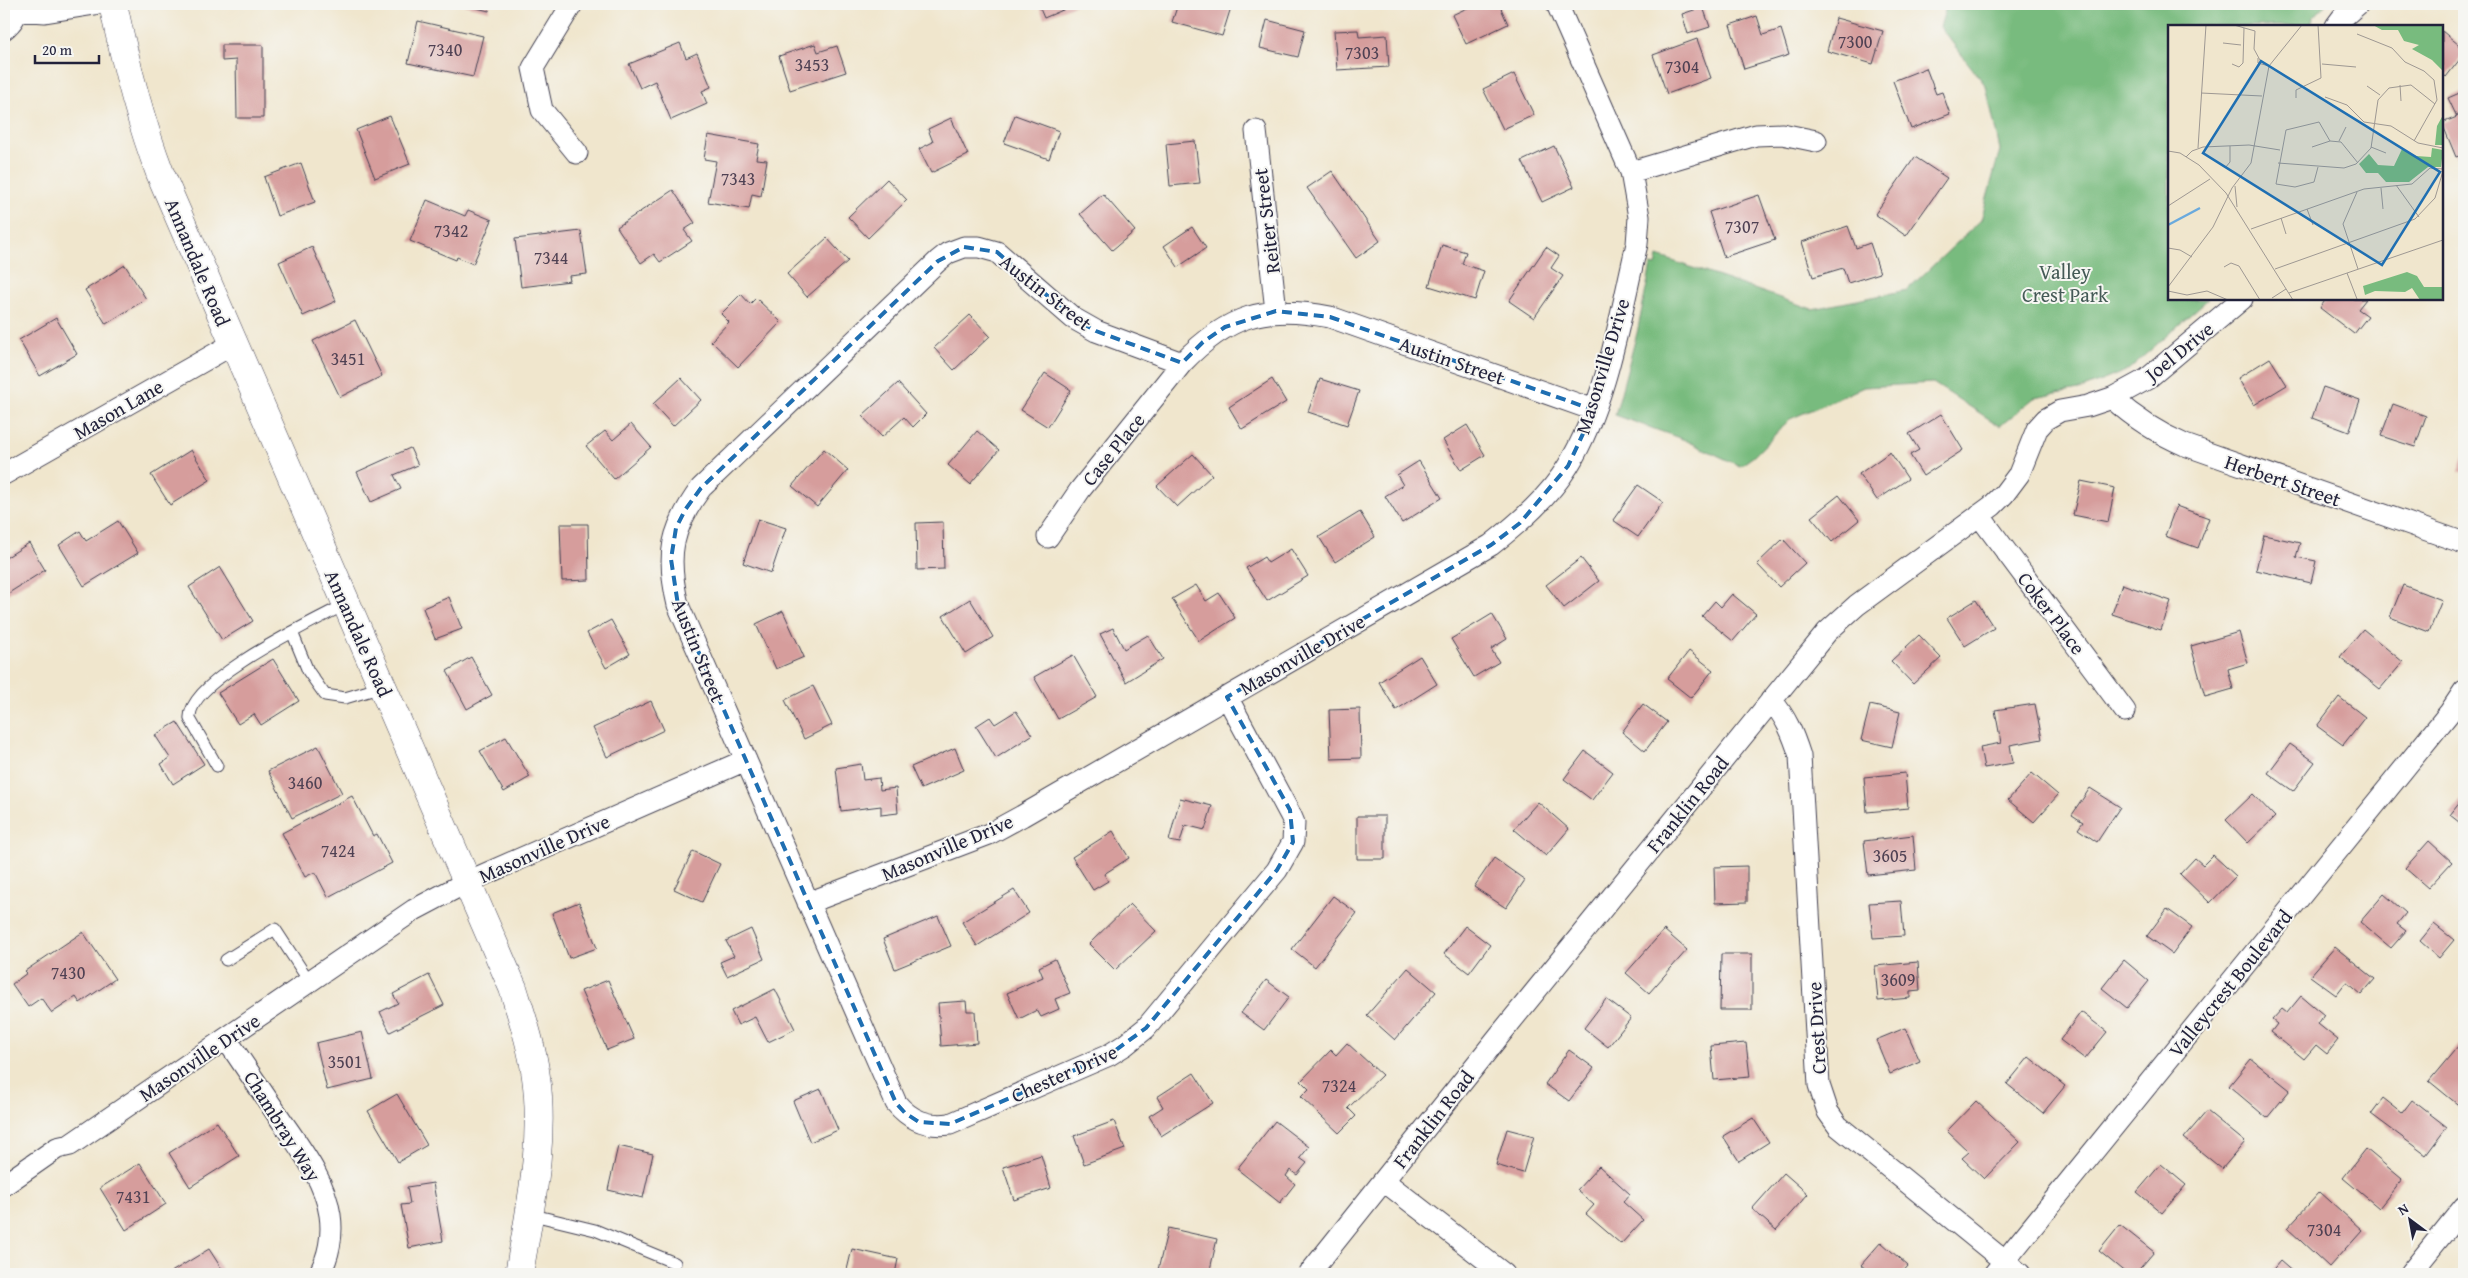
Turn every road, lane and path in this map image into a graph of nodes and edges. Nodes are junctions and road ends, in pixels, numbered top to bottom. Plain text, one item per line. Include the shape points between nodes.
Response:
1 (95, 4) edge
2 (113, 4) edge
3 (572, 4) edge
4 (1557, 4) edge
5 (2358, 4) edge
6 (18, 7) edge
7 (2337, 25) edge
8 (4, 29) edge
9 (1256, 131) dead end
10 (1816, 141) dead end
11 (577, 153) dead end
12 (1631, 172) junction
13 (2241, 300) edge
14 (1276, 311) junction
15 (233, 344) junction
16 (1182, 364) junction
17 (2112, 398) junction
18 (1594, 410) junction
19 (4, 474) edge
20 (1979, 515) junction
21 (1048, 537) dead end
22 (2464, 543) edge
23 (346, 604) junction
24 (292, 632) junction
25 (382, 686) junction
26 (2464, 691) edge
27 (1227, 697) junction
28 (1771, 700) junction
29 (2125, 711) dead end
30 (746, 760) junction
31 (217, 766) dead end
32 (467, 882) junction
33 (808, 903) junction
34 (226, 960) dead end
35 (309, 981) junction
36 (227, 1040) junction
37 (1384, 1181) junction
38 (4, 1185) edge
39 (2464, 1207) edge
40 (529, 1214) junction
41 (675, 1263) dead end
42 (2006, 1270) edge
43 (319, 1274) edge
44 (519, 1274) edge
45 (1309, 1274) edge
46 (1504, 1274) edge
47 (2410, 1274) edge

1 - 6 street via 46,12
2 - 15 main road, Annandale Road via 147,138
3 - 11 street via 533,68 542,110
4 - 12 street, Masonville Drive
5 - 7 street
6 - 8 street
9 - 14 street, Reiter Street
10 - 12 street via 1782,134 1756,135
12 - 18 street, Masonville Drive via 1639,216 1637,244
13 - 17 street, Joel Drive via 2148,379
14 - 16 street, Austin Street via 1225,327 1203,342
14 - 18 street, Austin Street via 1330,317
15 - 19 street, Mason Lane
15 - 23 main road, Annandale Road
16 - 21 street, Case Place via 1080,490
16 - 30 street, Austin Street via 1096,331 1073,318 996,252 964,247 948,253 938,262 701,488 676,528 671,559 678,604
17 - 20 street, Franklin Road via 2060,411 2046,418 2037,429 2018,474 2004,494
17 - 22 street, Herbert Street via 2163,436
18 - 27 street, Masonville Drive via 1568,466 1548,493 1491,545
20 - 28 street, Franklin Road via 1857,605 1827,632
20 - 29 street, Coker Place
23 - 24 lane
23 - 25 main road, Annandale Road
24 - 25 lane via 308,672 325,695 345,698
24 - 31 lane via 237,664 202,693 189,711 190,719
25 - 32 main road, Annandale Road
26 - 42 street, Valleycrest Boulevard
27 - 33 street, Masonville Drive via 989,834
27 - 33 street, Chester Drive via 1290,810 1294,823 1293,842 1277,870 1168,1004 1146,1028 1109,1055 950,1124 937,1126 919,1122 904,1113 896,1103
28 - 37 street, Franklin Road
28 - 42 street, Crest Drive via 1792,731 1800,756 1821,1096 1838,1126
30 - 32 street, Masonville Drive
30 - 33 street
32 - 35 street, Masonville Drive via 414,910
32 - 40 main road, Annandale Road via 513,988 536,1077 539,1123
34 - 35 lane via 275,929
35 - 36 street, Masonville Drive
36 - 38 street, Masonville Drive
36 - 43 street, Chambray Way via 307,1158 324,1192 331,1235
37 - 45 street, Franklin Road
37 - 46 street
39 - 47 street
40 - 41 lane via 595,1230
40 - 44 main road, Annandale Road

